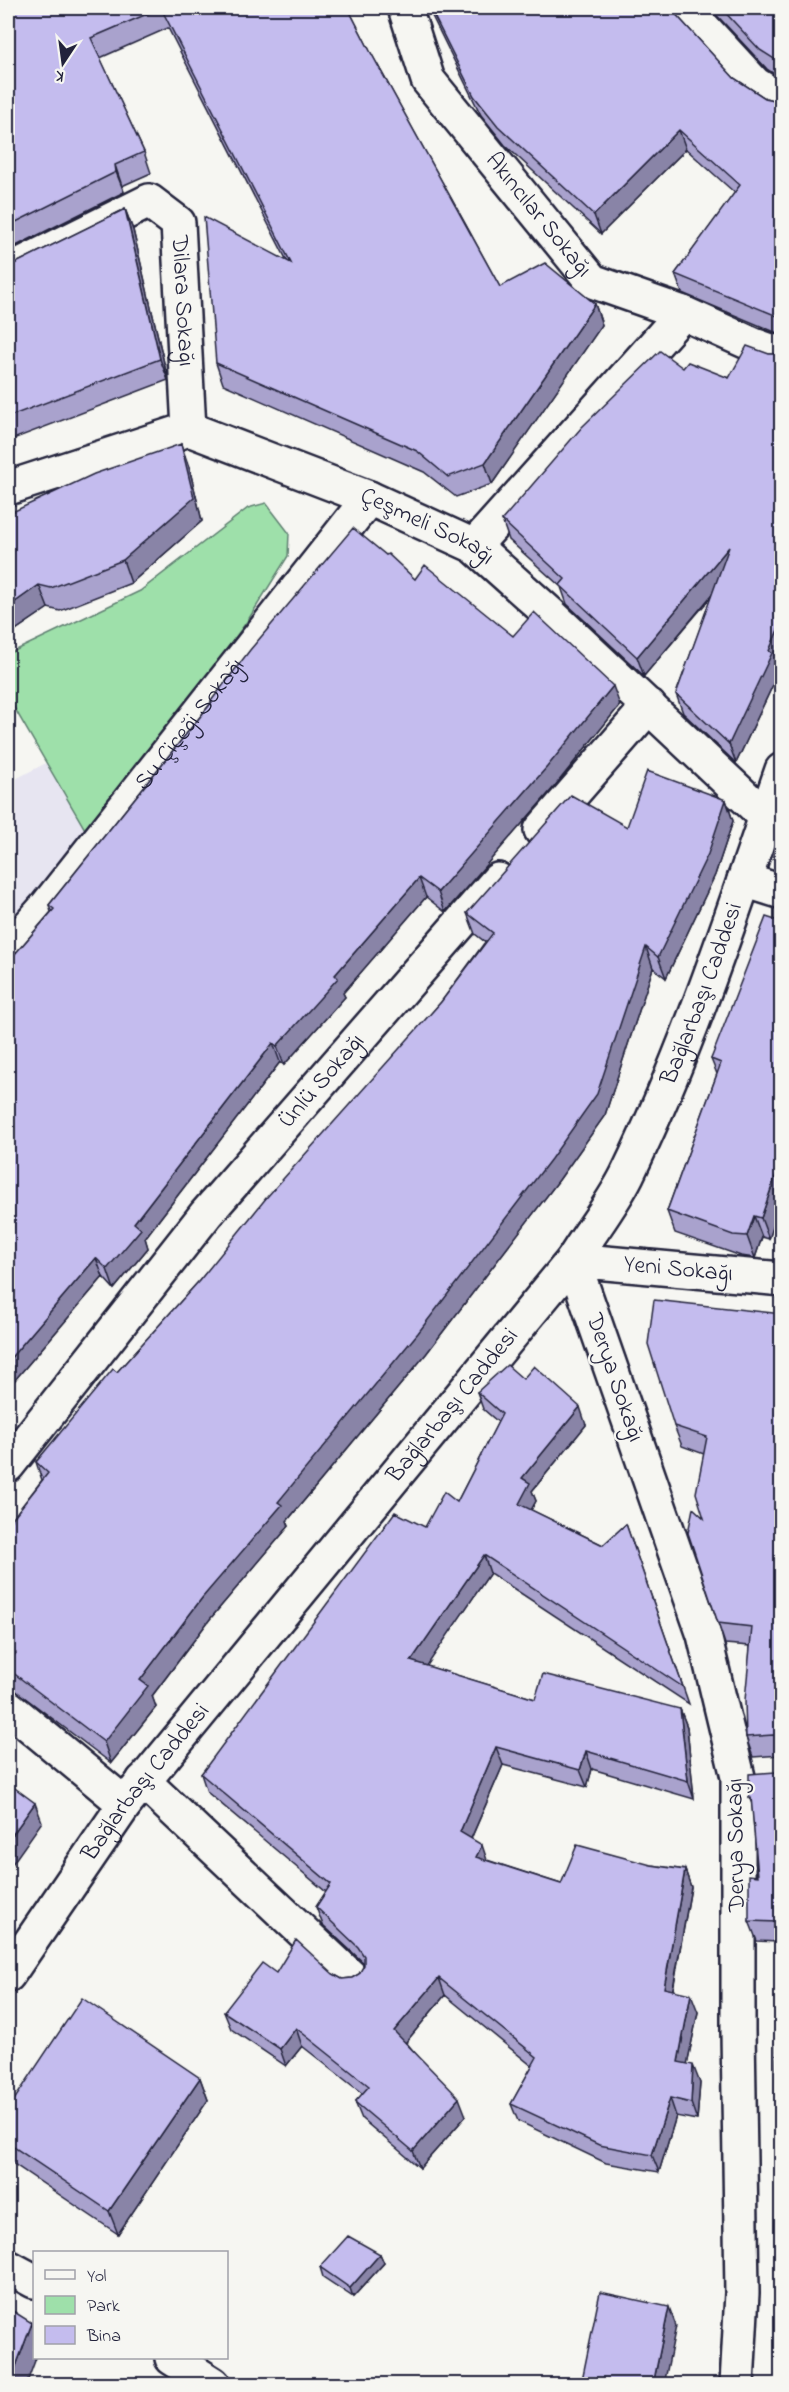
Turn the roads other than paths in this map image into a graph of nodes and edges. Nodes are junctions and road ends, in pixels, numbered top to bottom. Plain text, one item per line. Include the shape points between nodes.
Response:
1 (405, 8) edge
2 (685, 8) edge
3 (782, 101) edge
4 (8, 271) edge
5 (683, 313) junction
6 (782, 355) edge
7 (189, 429) junction
8 (8, 488) edge
9 (369, 498) junction
10 (474, 546) junction
11 (649, 706) junction
12 (782, 770) edge
13 (766, 817) junction
14 (744, 880) junction
15 (782, 892) edge
16 (8, 950) edge
17 (573, 1260) junction
18 (782, 1279) edge
19 (8, 1465) edge
20 (8, 1707) edge
21 (771, 1775) edge
22 (738, 1777) junction
23 (134, 1793) junction
24 (8, 1975) edge
25 (352, 1978) edge
26 (8, 2267) edge
27 (33, 2280) edge
28 (174, 2359) edge
29 (213, 2385) edge
30 (737, 2385) edge

1 - 5 street, Akıncılar Sokağı via 428,80 592,280
2 - 3 street via 755,84
4 - 7 street, Dilara Sokağı via 149,201 178,223
5 - 6 street, Akıncılar Sokağı
5 - 10 street
7 - 8 street
7 - 9 street, Çeşmeli Sokağı
9 - 10 street, Çeşmeli Sokağı
9 - 16 street, Su Çiçeği Sokağı
10 - 11 street, Çeşmeli Sokağı
11 - 13 street, Çeşmeli Sokağı
11 - 19 street, Ünlü Sokağı via 206,1214
12 - 13 street, Bağlarbaşı Caddesi
13 - 14 street, Bağlarbaşı Caddesi
14 - 15 street
14 - 17 street, Bağlarbaşı Caddesi via 679,1057 626,1177
17 - 18 street, Yeni Sokağı
17 - 22 street, Derya Sokağı via 704,1635
17 - 23 street, Bağlarbaşı Caddesi
20 - 23 street
21 - 22 street
22 - 30 street, Derya Sokağı via 742,2293
23 - 24 street, Bağlarbaşı Caddesi
23 - 25 street
26 - 27 street
28 - 29 street

